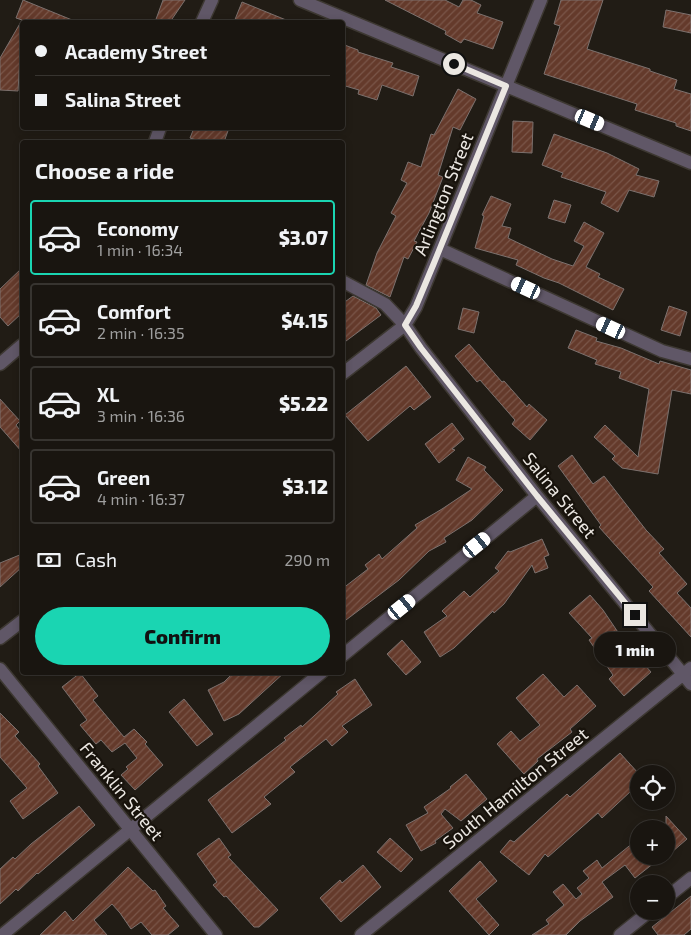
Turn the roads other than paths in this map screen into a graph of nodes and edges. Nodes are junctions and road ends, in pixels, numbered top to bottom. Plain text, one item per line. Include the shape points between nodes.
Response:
1 (212, 0) edge
2 (300, 0) edge
3 (540, 0) edge
4 (203, 20) edge
5 (506, 86) junction
6 (691, 162) edge
7 (440, 249) junction
8 (345, 283) edge
9 (405, 325) junction
10 (20, 347) edge
11 (691, 360) edge
12 (0, 364) edge
13 (345, 372) edge
14 (537, 496) junction
15 (20, 623) edge
16 (0, 638) edge
17 (345, 654) edge
18 (0, 669) edge
19 (318, 675) edge
20 (688, 676) edge
21 (131, 829) junction
22 (691, 878) edge
23 (675, 891) edge
24 (639, 920) edge
25 (2, 935) edge
26 (216, 935) edge
27 (361, 935) edge
28 (620, 935) edge

1 - 4 street
2 - 5 street
3 - 5 street, Arlington Street
5 - 6 street
5 - 7 street, Arlington Street
7 - 9 street, Arlington Street
7 - 11 street via 662,351
8 - 9 street, Salina Street via 385,304
9 - 13 street, Arlington Street
9 - 14 street, Salina Street
10 - 12 street
14 - 17 street
14 - 20 street, Salina Street
15 - 16 street
18 - 21 street, Franklin Street
19 - 21 street
20 - 27 street, South Hamilton Street
21 - 25 street
21 - 26 street, Franklin Street
22 - 23 street
24 - 28 street

